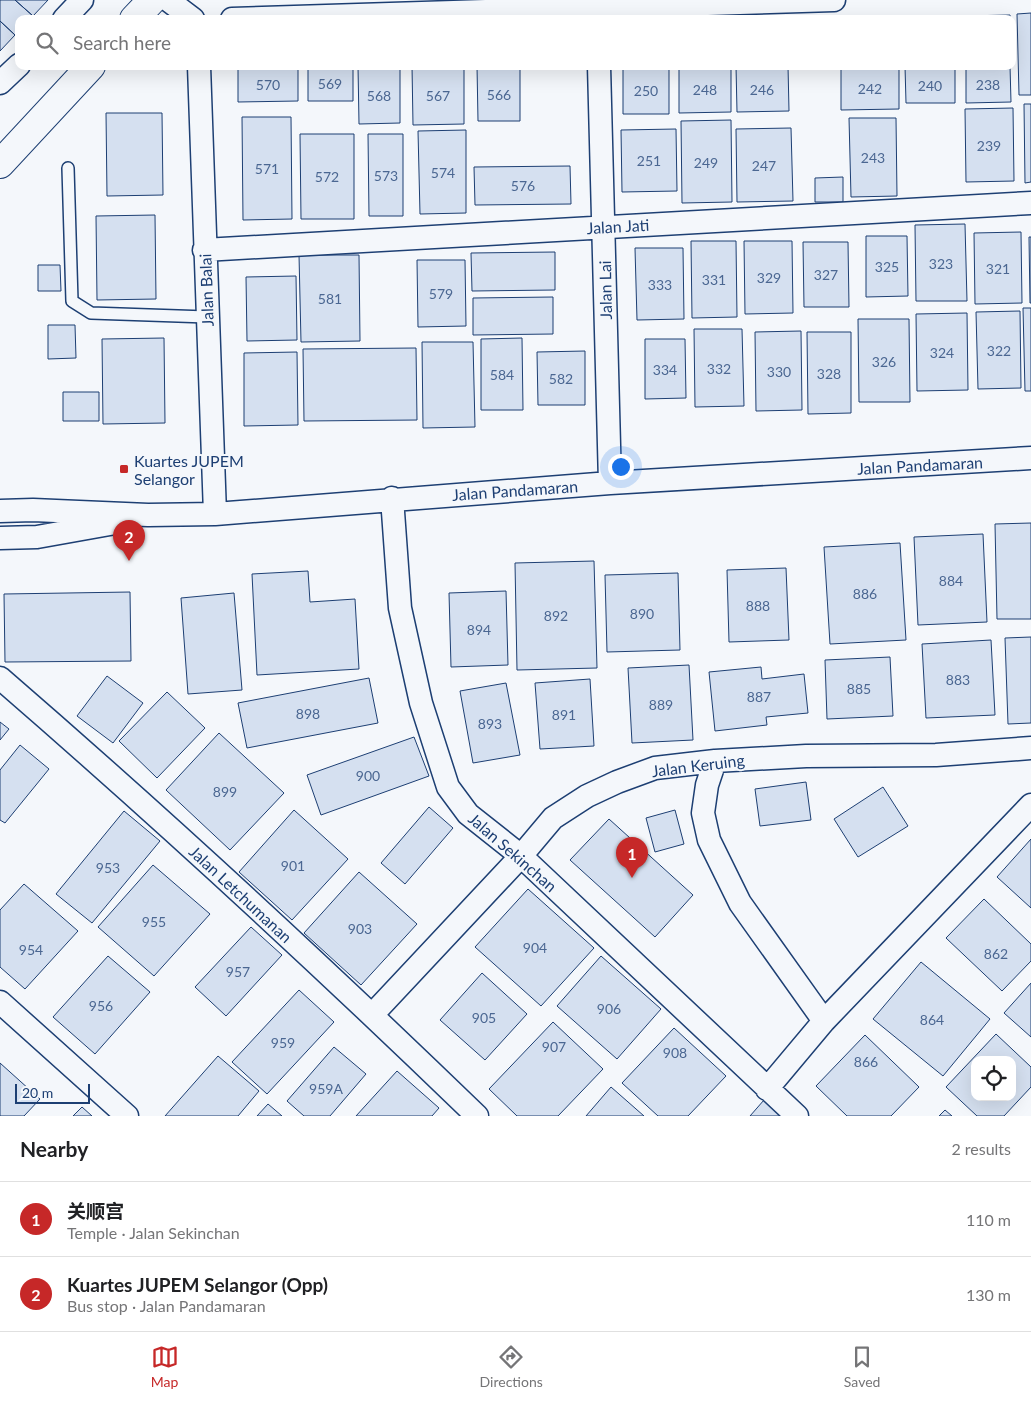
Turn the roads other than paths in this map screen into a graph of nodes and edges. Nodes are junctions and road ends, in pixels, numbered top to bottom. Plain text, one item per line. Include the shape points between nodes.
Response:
1 (82, 0) edge
2 (152, 0) edge
3 (168, 0) edge
4 (822, 0) edge
5 (834, 0) edge
6 (598, 9) edge
7 (68, 15) edge
8 (138, 15) edge
9 (188, 15) edge
10 (378, 15) edge
11 (15, 69) edge
12 (86, 70) edge
13 (200, 70) edge
14 (600, 70) edge
15 (0, 83) edge
16 (0, 164) edge
17 (68, 168) dead end
18 (1031, 203) edge
19 (604, 227) junction
20 (204, 250) junction
21 (207, 317) junction
22 (1031, 458) edge
23 (610, 483) junction
24 (392, 498) junction
25 (0, 511) edge
26 (214, 514) junction
27 (148, 515) junction
28 (0, 538) edge
29 (0, 678) edge
30 (1031, 748) edge
31 (715, 760) junction
32 (1031, 805) edge
33 (521, 856) junction
34 (0, 1002) edge
35 (372, 1015) junction
36 (824, 1021) junction
37 (767, 1089) junction
38 (127, 1116) edge
39 (477, 1116) edge
40 (797, 1116) edge

1 - 7 street
2 - 8 street
3 - 9 street
4 - 5 street
4 - 6 street
6 - 10 street
11 - 15 street
12 - 16 street
13 - 20 street, Jalan Balai
14 - 19 street, Jalan Lai
17 - 21 lane via 72,301 91,313
18 - 19 street, Jalan Jati
19 - 20 street, Jalan Jati
19 - 23 street, Jalan Lai
20 - 21 street, Jalan Balai
21 - 26 street, Jalan Balai
22 - 23 street, Jalan Pandamaran
23 - 24 street, Jalan Pandamaran
24 - 26 street, Jalan Pandamaran
24 - 33 street, Jalan Sekinchan via 400,608 421,703 448,787 468,814
25 - 27 street, Jalan Pandamaran
26 - 27 street, Jalan Pandamaran
27 - 28 street via 37,537
29 - 35 street, Jalan Letchumanan
30 - 31 street, Jalan Keruing via 936,755
31 - 33 street, Jalan Keruing via 655,768 587,796 553,818
31 - 36 street via 703,813 710,840 740,903
32 - 36 street
33 - 35 street, Jalan Keruing
33 - 37 street, Jalan Sekinchan
34 - 38 street
35 - 39 street, Jalan Letchumanan
36 - 37 street
37 - 40 street, Jalan Sekinchan

